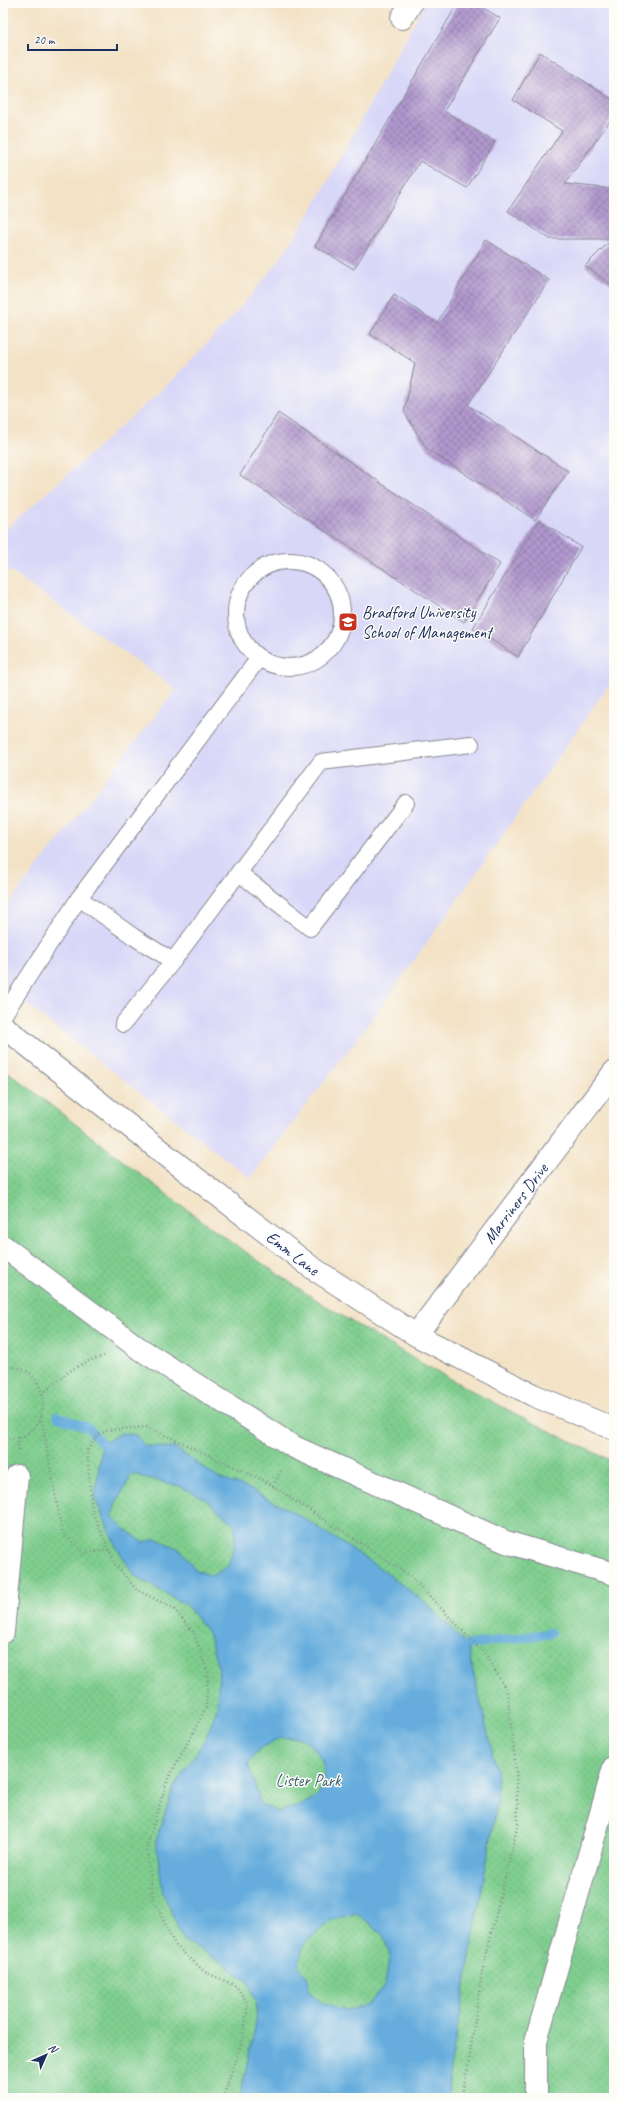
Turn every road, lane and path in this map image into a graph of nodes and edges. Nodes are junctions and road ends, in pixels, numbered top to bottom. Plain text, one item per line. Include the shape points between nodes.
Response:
1 (259, 658) junction
2 (471, 744) dead end
3 (406, 803) dead end
4 (239, 873) junction
5 (79, 898) junction
6 (173, 961) junction
7 (3, 1016) edge
8 (123, 1024) dead end
9 (3, 1026) edge
10 (614, 1072) edge
11 (3, 1246) edge
12 (416, 1335) junction
13 (137, 1347) junction
14 (3, 1367) edge
15 (43, 1394) junction
16 (41, 1416) junction
17 (614, 1429) edge
18 (3, 1438) edge
19 (17, 1476) dead end
20 (109, 1550) junction
21 (614, 1574) edge
22 (3, 1632) edge
23 (614, 1767) edge
24 (223, 2098) edge
25 (461, 2098) edge
26 (536, 2098) edge

1 - 1 lane via 247,646 236,614 238,598 246,583 258,571 272,563 306,563 321,571 334,584 341,601 342,619 338,637 327,652 312,662 294,667 276,666
1 - 5 lane
2 - 4 lane via 321,762
3 - 4 lane via 310,928
4 - 6 lane
5 - 6 lane
5 - 7 lane
6 - 8 lane
9 - 12 street, Emm Lane via 311,1267
10 - 12 street, Marriners Drive
11 - 13 street
12 - 17 street, Emm Lane via 533,1395
13 - 15 path via 92,1359 62,1375
13 - 21 street via 294,1447 506,1542
14 - 15 path via 21,1369 31,1375 39,1383
15 - 16 path
16 - 18 path via 28,1433
16 - 20 path via 62,1532 84,1553
19 - 22 street
20 - 24 path via 115,1564 137,1590 173,1608 194,1632 208,1673 206,1708 167,1781 147,1846 153,1899 175,1945 205,1972 236,1986 248,2004 243,2037
20 - 25 path via 92,1511 87,1450 98,1435 108,1430 147,1427 265,1481 409,1575 485,1654 507,1691 516,1770 518,1824 482,1972
23 - 26 street via 536,2041

